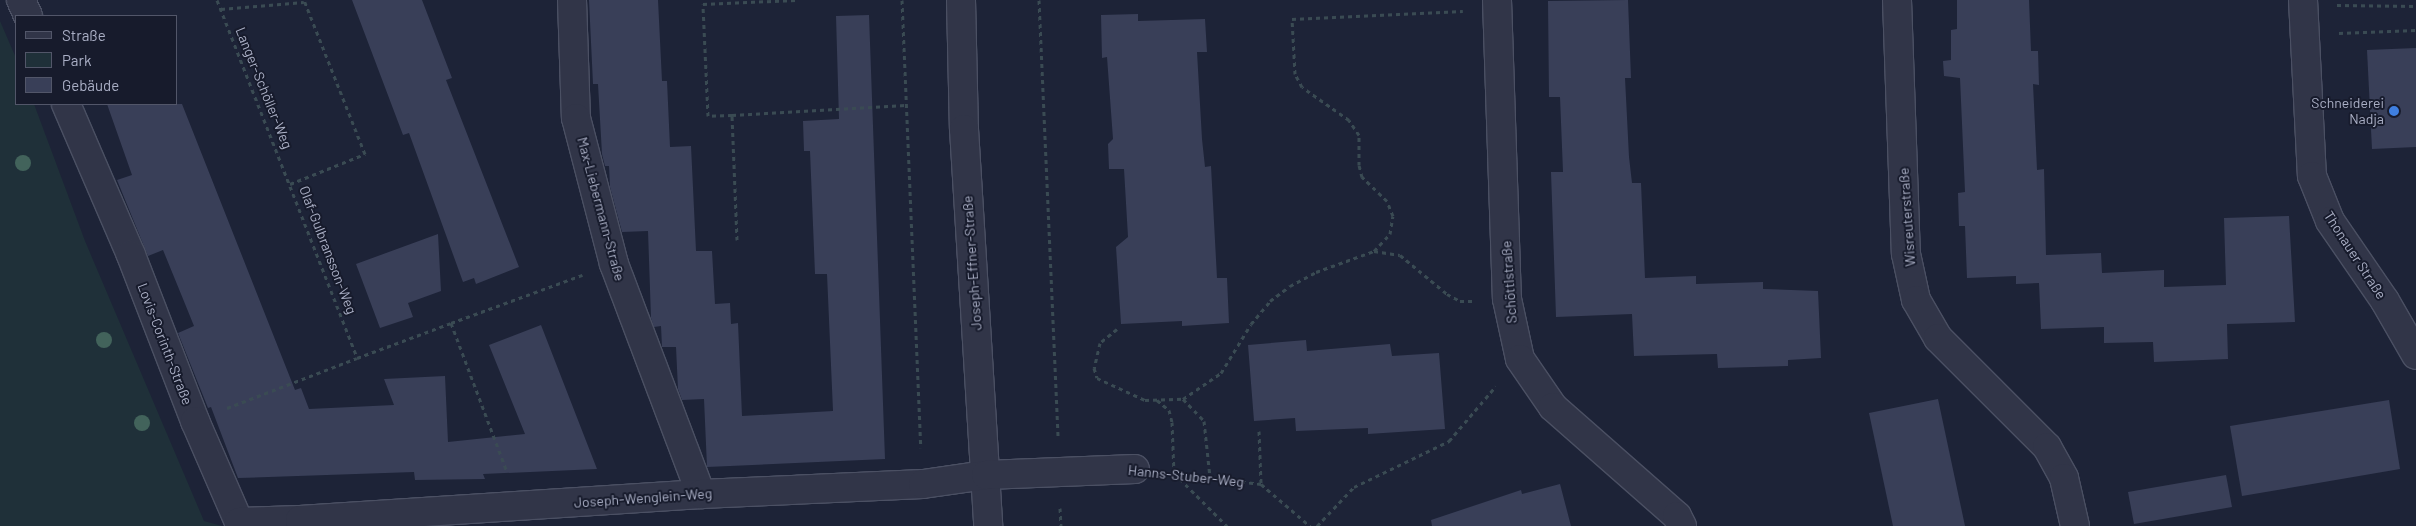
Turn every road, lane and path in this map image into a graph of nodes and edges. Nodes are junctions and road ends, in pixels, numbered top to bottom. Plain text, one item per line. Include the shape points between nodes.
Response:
1 (21, 0) edge
2 (217, 0) edge
3 (572, 0) edge
4 (796, 0) edge
5 (902, 0) edge
6 (961, 0) edge
7 (1039, 0) edge
8 (1897, 0) edge
9 (2303, 0) edge
10 (304, 1) edge
11 (1497, 5) edge
12 (2330, 5) dead end
13 (2416, 6) edge
14 (221, 9) junction
15 (28, 15) edge
16 (2416, 30) edge
17 (2332, 33) dead end
18 (66, 105) edge
19 (906, 105) junction
20 (732, 115) junction
21 (290, 184) junction
22 (737, 240) dead end
23 (1374, 251) junction
24 (614, 264) junction
25 (1507, 299) junction
26 (451, 323) junction
27 (1117, 329) dead end
28 (2416, 355) edge
29 (357, 358) junction
30 (1520, 359) junction
31 (1183, 399) junction
32 (1157, 400) junction
33 (195, 421) junction
34 (1258, 431) dead end
35 (1135, 468) joint
36 (1060, 472) junction
37 (1174, 473) junction
38 (986, 475) junction
39 (1210, 477) junction
40 (922, 484) junction
41 (1261, 484) junction
42 (701, 494) junction
43 (538, 504) junction
44 (301, 523) edge
45 (988, 526) edge
46 (1061, 526) edge
47 (1228, 526) edge
48 (1310, 526) edge
49 (1317, 526) edge
50 (1682, 526) edge
51 (2075, 526) edge

1 - 15 street
2 - 14 path, Langer-Schöller-Weg
3 - 24 street, Max-Liebermann-Straße via 576,118
4 - 20 path via 703,4 708,116
5 - 19 path
6 - 38 street, Joseph-Effner-Straße via 964,128
7 - 36 path
8 - 51 street, Wisreuterstraße via 1906,254 1916,300 1938,338 2047,447 2064,478
9 - 28 street, Thonauer Straße via 2312,176 2330,221 2385,302
10 - 14 path
10 - 21 path, Olaf-Gulbransson-Weg via 365,154
11 - 23 path via 1292,18 1294,74 1302,87 1349,120 1358,135 1362,177 1387,200 1393,216 1390,234
11 - 25 street, Schöttlstraße
12 - 13 path
14 - 21 path, Langer-Schöller-Weg
16 - 17 path
18 - 33 street, Lovis-Corinth-Straße via 131,255
19 - 20 path
19 - 40 path
20 - 22 path
21 - 29 path, Olaf-Gulbransson-Weg
23 - 25 path via 1400,255 1460,302
23 - 31 path via 1316,272 1270,301 1251,324 1221,373
24 - 26 path
24 - 42 street, Max-Liebermann-Straße
25 - 30 street, Schöttlstraße
26 - 29 path
26 - 43 path via 497,453 515,486
27 - 32 path via 1100,343 1094,368 1097,378 1145,400
29 - 33 path
30 - 49 path via 1449,441 1354,487
30 - 50 street, Schöttlstraße via 1553,408 1677,516
31 - 32 path
31 - 39 path via 1204,421
32 - 37 path via 1169,410 1172,422
33 - 44 street, Lovis-Corinth-Straße via 239,522
34 - 41 path
35 - 36 street, Hanns-Stuber-Weg
35 - 37 path, Hanns-Stuber-Weg
36 - 38 street, Hanns-Stuber-Weg
36 - 46 path
37 - 39 path, Hanns-Stuber-Weg
37 - 47 path
38 - 40 street, Joseph-Wenglein-Weg
38 - 45 street, Joseph-Effner-Straße
39 - 41 path, Hanns-Stuber-Weg
40 - 42 street, Joseph-Wenglein-Weg
41 - 48 path, Hanns-Stuber-Weg
42 - 43 street, Joseph-Wenglein-Weg
43 - 44 street, Joseph-Wenglein-Weg

